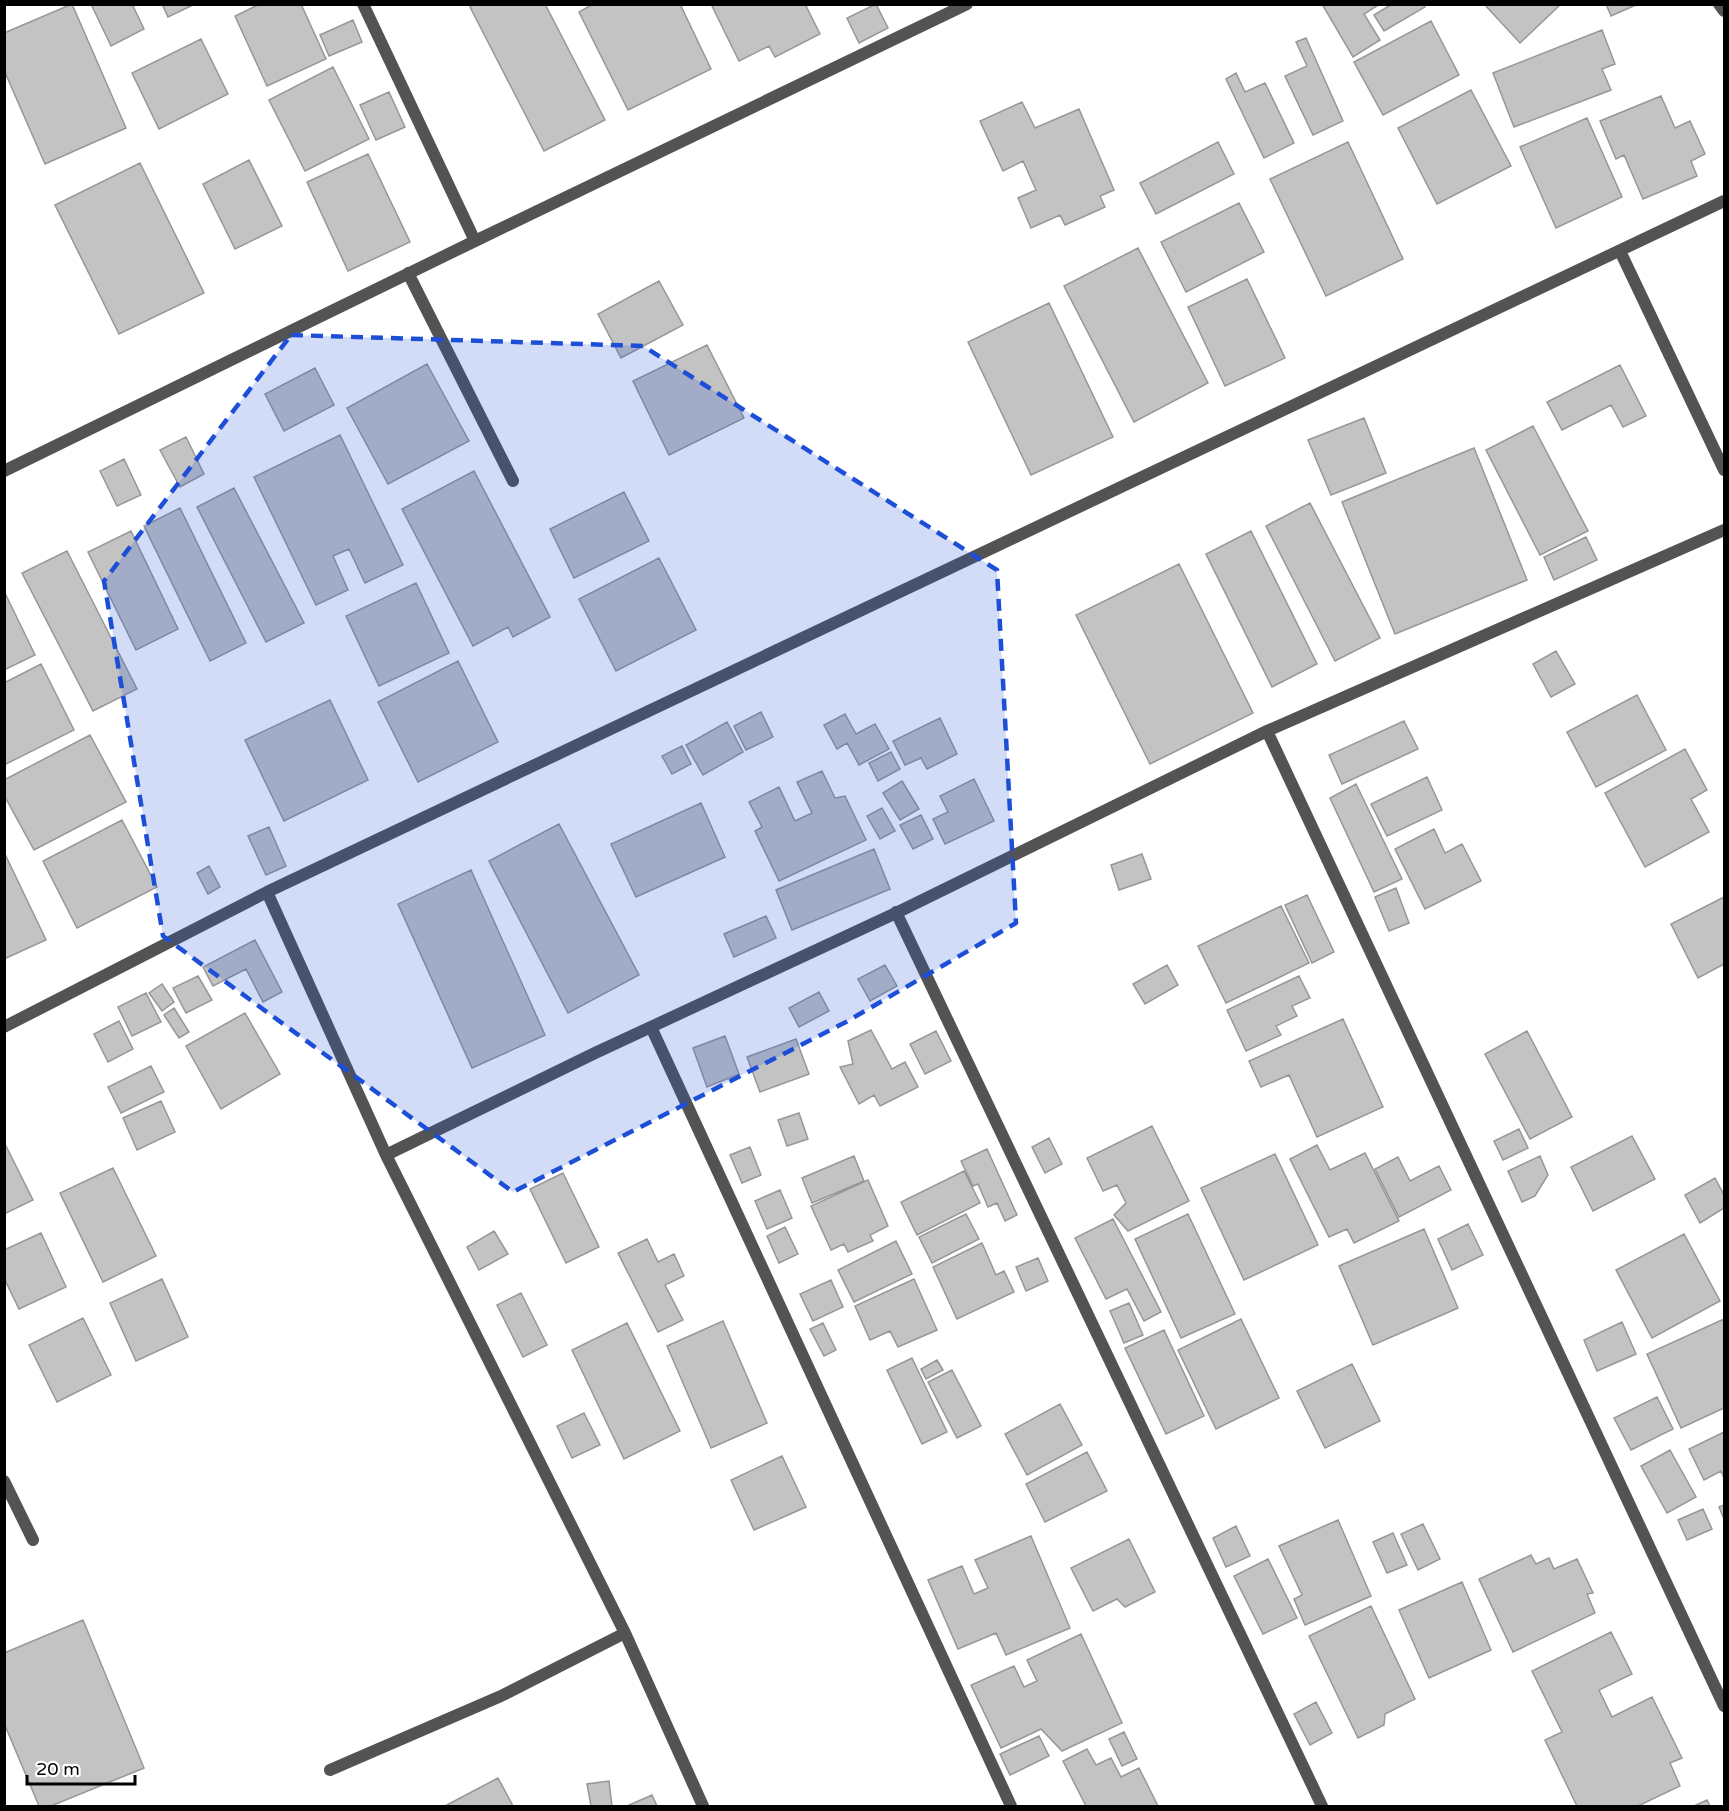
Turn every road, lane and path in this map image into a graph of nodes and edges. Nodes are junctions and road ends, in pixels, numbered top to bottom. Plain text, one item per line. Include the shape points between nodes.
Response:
1 (363, 4) edge
2 (967, 4) edge
3 (1719, 4) edge
4 (1725, 11) edge
5 (1725, 201) edge
6 (475, 241) junction
7 (1620, 251) junction
8 (408, 273) junction
9 (1725, 470) edge
10 (4, 471) edge
11 (513, 481) dead end
12 (1725, 530) edge
13 (1267, 731) junction
14 (267, 892) junction
15 (896, 912) junction
16 (4, 1027) edge
17 (651, 1027) junction
18 (386, 1155) junction
19 (4, 1481) edge
20 (33, 1540) dead end
21 (625, 1633) junction
22 (1725, 1706) edge
23 (330, 1770) dead end
24 (703, 1806) edge
25 (1011, 1806) edge
26 (1322, 1806) edge

1 - 6 street
2 - 6 street
3 - 4 street
5 - 7 street
6 - 8 street
7 - 9 street
7 - 14 street
8 - 10 street
8 - 11 street
12 - 13 street
13 - 15 street
13 - 22 street
14 - 16 street
14 - 18 street
15 - 17 street
15 - 26 street
17 - 18 street
17 - 25 street
18 - 21 street
19 - 20 street
21 - 23 street via 501,1696
21 - 24 street

